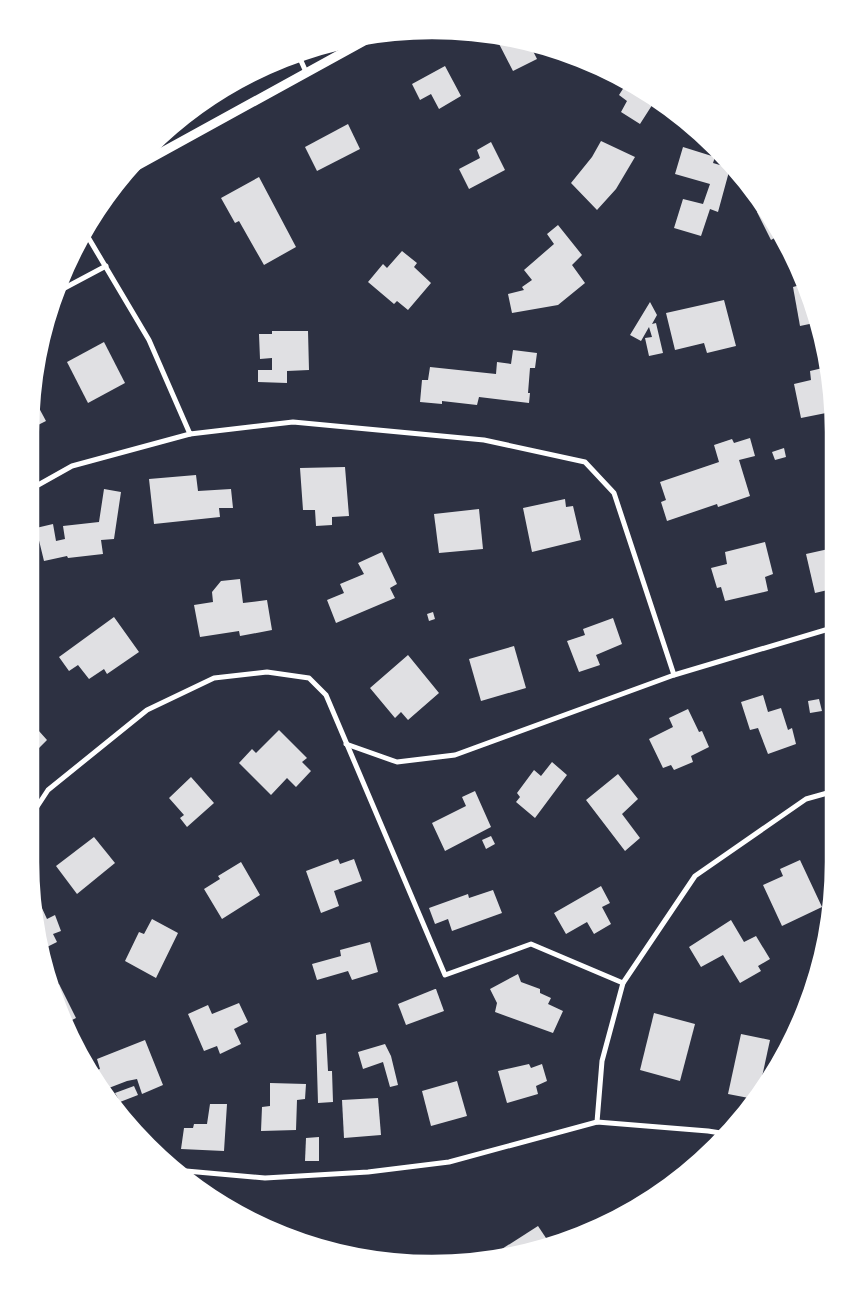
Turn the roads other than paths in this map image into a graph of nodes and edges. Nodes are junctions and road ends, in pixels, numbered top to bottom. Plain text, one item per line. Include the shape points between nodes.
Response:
1 (355, 45) edge
2 (301, 60) edge
3 (306, 72) junction
4 (145, 161) edge
5 (88, 237) edge
6 (106, 266) junction
7 (64, 288) edge
8 (190, 434) junction
9 (38, 486) edge
10 (826, 630) edge
11 (674, 675) junction
12 (346, 744) junction
13 (826, 793) edge
14 (38, 805) edge
15 (623, 983) junction
16 (597, 1122) junction
17 (718, 1133) edge
18 (187, 1171) edge

1 - 3 street
2 - 3 street
3 - 4 street
5 - 6 street
6 - 7 street
6 - 8 street via 149,340
8 - 9 street via 72,466
8 - 11 street via 293,422 484,440 585,462 614,492
10 - 11 street
11 - 12 street via 455,756 397,762
12 - 14 street via 326,695 309,678 267,672 214,678 147,710 48,790
12 - 15 street via 445,975 531,944
13 - 15 street via 806,799 695,876
15 - 16 street via 602,1061
16 - 17 street
16 - 18 street via 449,1162 368,1172 265,1178

